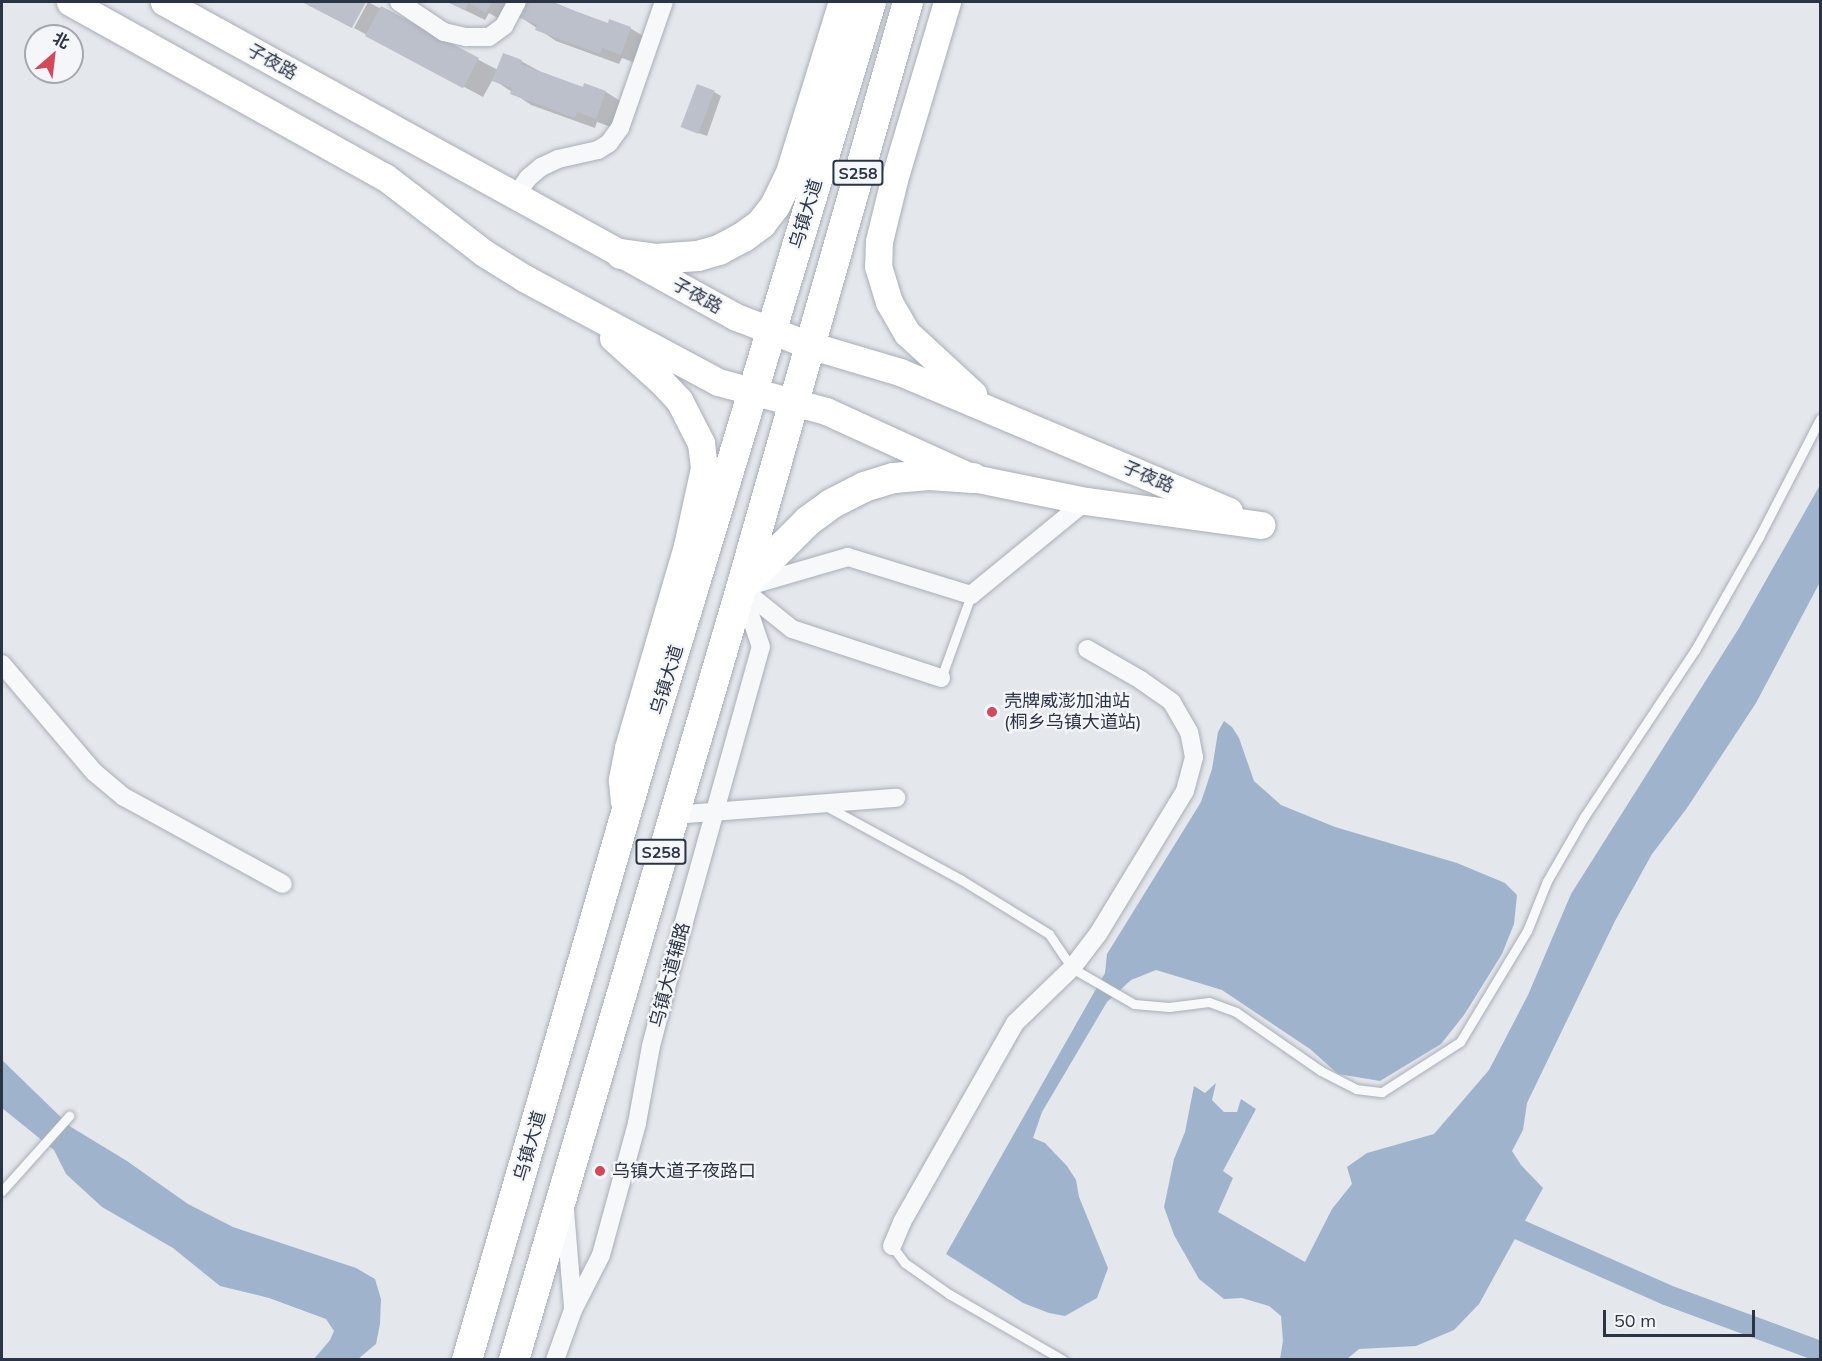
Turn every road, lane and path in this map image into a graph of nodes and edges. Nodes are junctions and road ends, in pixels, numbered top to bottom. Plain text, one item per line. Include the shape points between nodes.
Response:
1 (70, 2) edge
2 (164, 2) edge
3 (399, 2) edge
4 (517, 2) edge
5 (664, 2) edge
6 (844, 2) edge
7 (871, 2) edge
8 (908, 2) edge
9 (947, 2) edge
10 (515, 196) junction
11 (621, 254) junction
12 (573, 305) junction
13 (772, 332) junction
14 (809, 345) junction
15 (755, 394) junction
16 (794, 401) junction
17 (992, 410) junction
18 (1821, 419) edge
19 (973, 478) junction
20 (1086, 501) junction
21 (741, 588) junction
22 (971, 595) junction
23 (1087, 648) dead end
24 (2, 663) edge
25 (941, 678) joint
26 (896, 798) dead end
27 (822, 803) junction
28 (715, 812) junction
29 (626, 814) junction
30 (673, 814) junction
31 (283, 884) dead end
32 (600, 906) junction
33 (642, 919) junction
34 (1072, 968) junction
35 (69, 1116) dead end
36 (563, 1189) junction
37 (2, 1191) edge
38 (892, 1246) joint
39 (573, 1310) junction
40 (467, 1359) edge
41 (514, 1359) edge
42 (555, 1359) edge
43 (1063, 1359) edge

1 - 12 main road via 385,177 484,253
2 - 10 main road, 子夜路
3 - 4 street via 444,32 466,37 489,37 504,26
5 - 10 street via 620,128 609,143 541,167 528,177
6 - 11 main road via 791,173 761,224 719,250 698,256 655,259
7 - 13 main road, 乌镇大道 / S258
8 - 14 main road, S258
9 - 17 main road via 894,180 879,241 878,266 889,302 907,333
10 - 11 main road, 子夜路
11 - 13 main road, 子夜路 via 736,317
12 - 15 main road via 718,382
12 - 29 main road via 679,400 701,443 704,468 687,546 628,748 622,780
13 - 14 main road, 子夜路
13 - 15 main road, 乌镇大道 / S258
14 - 16 main road, S258
14 - 17 main road, 子夜路 via 900,372
15 - 16 main road
15 - 29 main road, 乌镇大道 / S258
16 - 19 main road via 855,422
16 - 21 main road, S258
17 - 20 main road, 子夜路 via 1261,525
18 - 34 lane via 1695,650 1584,817 1547,881 1527,931 1460,1042 1382,1092 1356,1089 1321,1071 1236,1012 1209,1002 1169,1007 1134,1004
19 - 20 main road
19 - 21 main road via 929,475 894,478 864,487 808,521
20 - 22 street
21 - 22 street via 848,557
21 - 25 street via 792,629
21 - 28 street, 乌镇大道辅路 via 761,647
21 - 30 main road, S258
22 - 25 lane
23 - 34 street via 1172,702 1189,732 1194,757 1185,791 1098,934
24 - 31 street via 94,772 124,797
26 - 27 street
27 - 28 street
27 - 34 lane via 960,879 1049,934
28 - 30 street
28 - 39 street, 乌镇大道辅路 via 669,975 637,1123 604,1244
29 - 32 main road, 乌镇大道 / S258
30 - 33 main road, S258
32 - 33 main road
32 - 40 main road, 乌镇大道 / S258
33 - 36 main road, S258
34 - 38 street via 1015,1023
35 - 37 lane
36 - 39 street
36 - 41 main road, S258
38 - 43 lane via 905,1263 949,1294
39 - 42 street, 乌镇大道辅路

